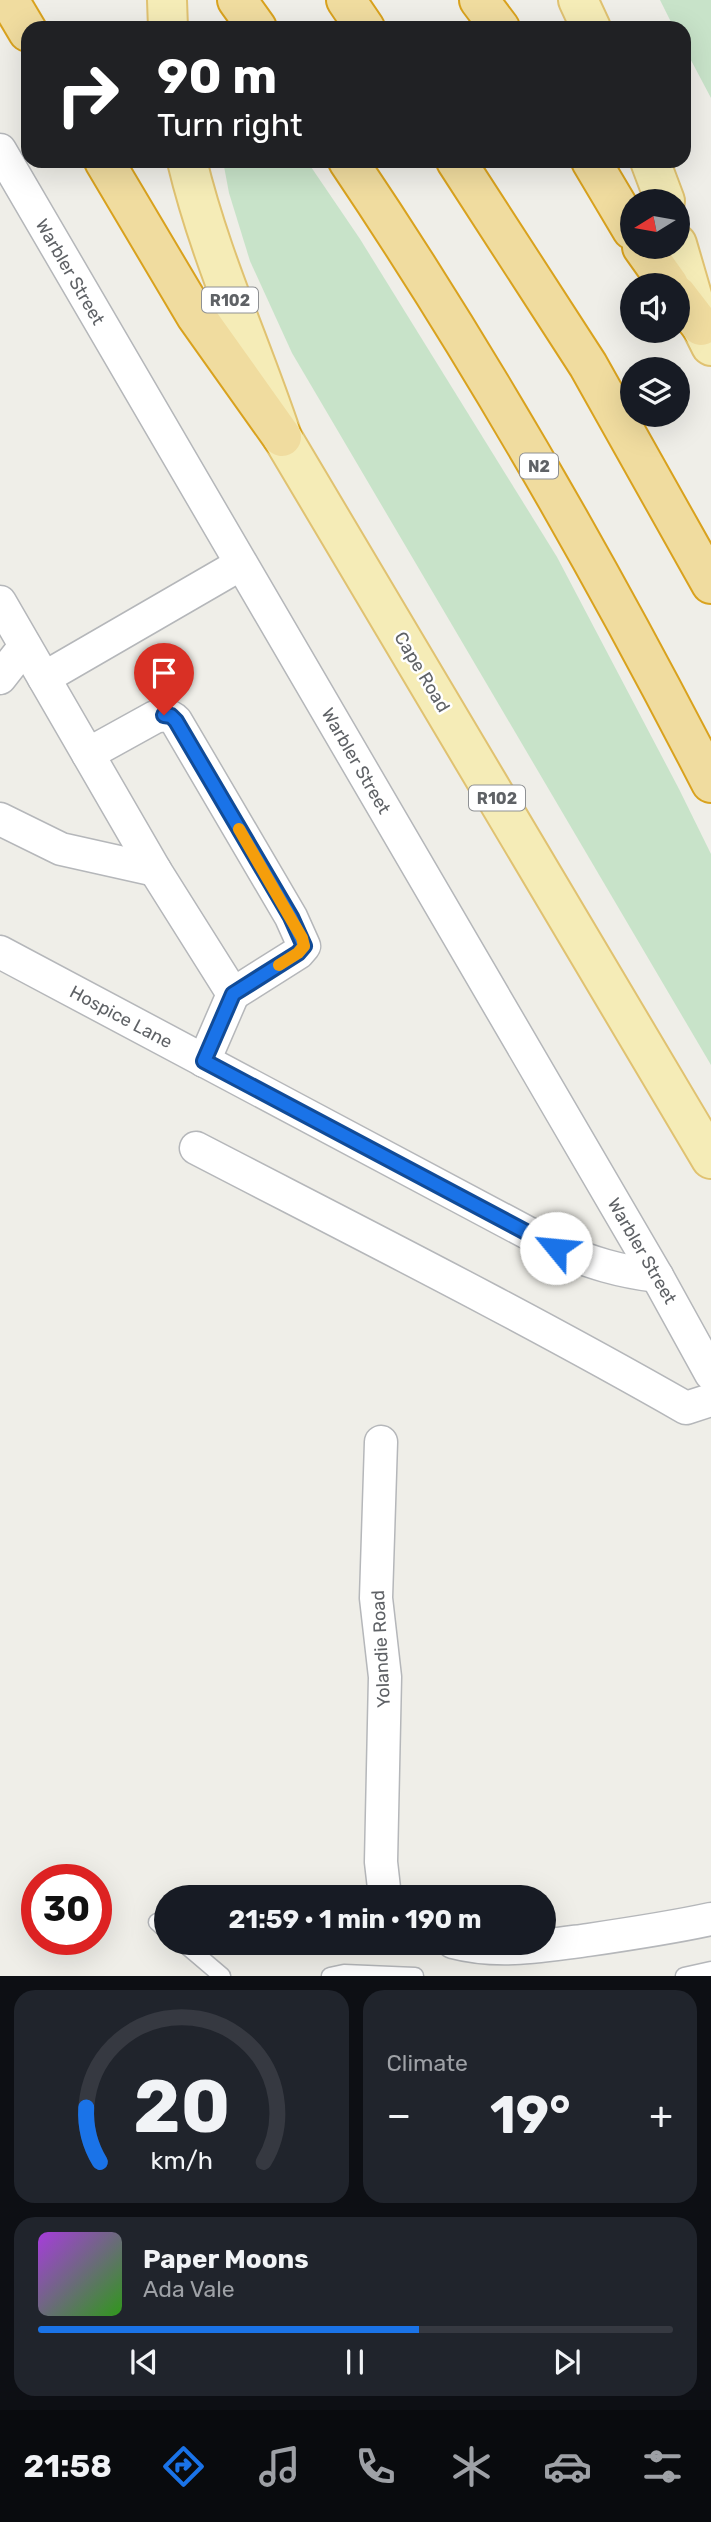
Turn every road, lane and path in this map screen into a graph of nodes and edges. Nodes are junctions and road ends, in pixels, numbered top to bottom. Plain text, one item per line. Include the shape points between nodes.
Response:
1 (9, 0) edge
2 (167, 0) edge
3 (237, 0) edge
4 (345, 0) edge
5 (479, 0) edge
6 (578, 0) edge
7 (21, 21) edge
8 (168, 21) edge
9 (252, 21) edge
10 (360, 21) edge
11 (495, 21) edge
12 (588, 21) edge
13 (0, 150) edge
14 (108, 168) edge
15 (189, 168) edge
16 (353, 168) edge
17 (461, 168) edge
18 (595, 168) edge
19 (653, 168) edge
20 (660, 189) edge
21 (620, 210) edge
22 (682, 259) edge
23 (690, 313) edge
24 (706, 336) edge
25 (282, 437) junction
26 (241, 564) junction
27 (711, 584) edge
28 (0, 602) edge
29 (25, 646) junction
30 (0, 678) edge
31 (44, 678) junction
32 (88, 754) junction
33 (711, 783) edge
34 (0, 819) edge
35 (155, 870) junction
36 (0, 952) edge
37 (233, 994) junction
38 (204, 1061) junction
39 (195, 1149) dead end
40 (711, 1159) edge
41 (657, 1276) junction
42 (711, 1374) edge
43 (711, 1400) edge
44 (381, 1442) dead end
45 (384, 1885) edge
46 (711, 1919) edge
47 (556, 1944) edge
48 (197, 1955) edge
49 (711, 1970) edge
50 (222, 1976) edge
51 (330, 1976) edge
52 (415, 1976) edge
53 (684, 1976) edge

1 - 7 highway
2 - 8 main road
3 - 9 highway
4 - 10 highway
5 - 11 highway
6 - 12 main road
13 - 26 street, Warbler Street
14 - 25 highway via 196,316
15 - 25 main road, Cape Road / R102 via 210,246
16 - 33 highway, N2 via 537,463
17 - 27 highway via 588,365
18 - 21 highway
19 - 20 main road
22 - 24 main road
23 - 24 highway
25 - 40 main road, Cape Road / R102
26 - 31 street
26 - 41 street, Warbler Street
28 - 29 street
29 - 30 street
29 - 31 street
31 - 32 street
32 - 35 street
32 - 37 street via 155,717 171,716 176,721 304,946
34 - 35 street via 61,849
35 - 37 street
36 - 38 street, Hospice Lane
37 - 38 street
38 - 41 street, Hospice Lane via 556,1248 597,1265
39 - 43 street via 686,1408
41 - 42 street, Warbler Street
44 - 45 street, Yolandie Road via 376,1598 385,1677
46 - 47 street
48 - 50 lane
49 - 53 lane
51 - 52 lane

